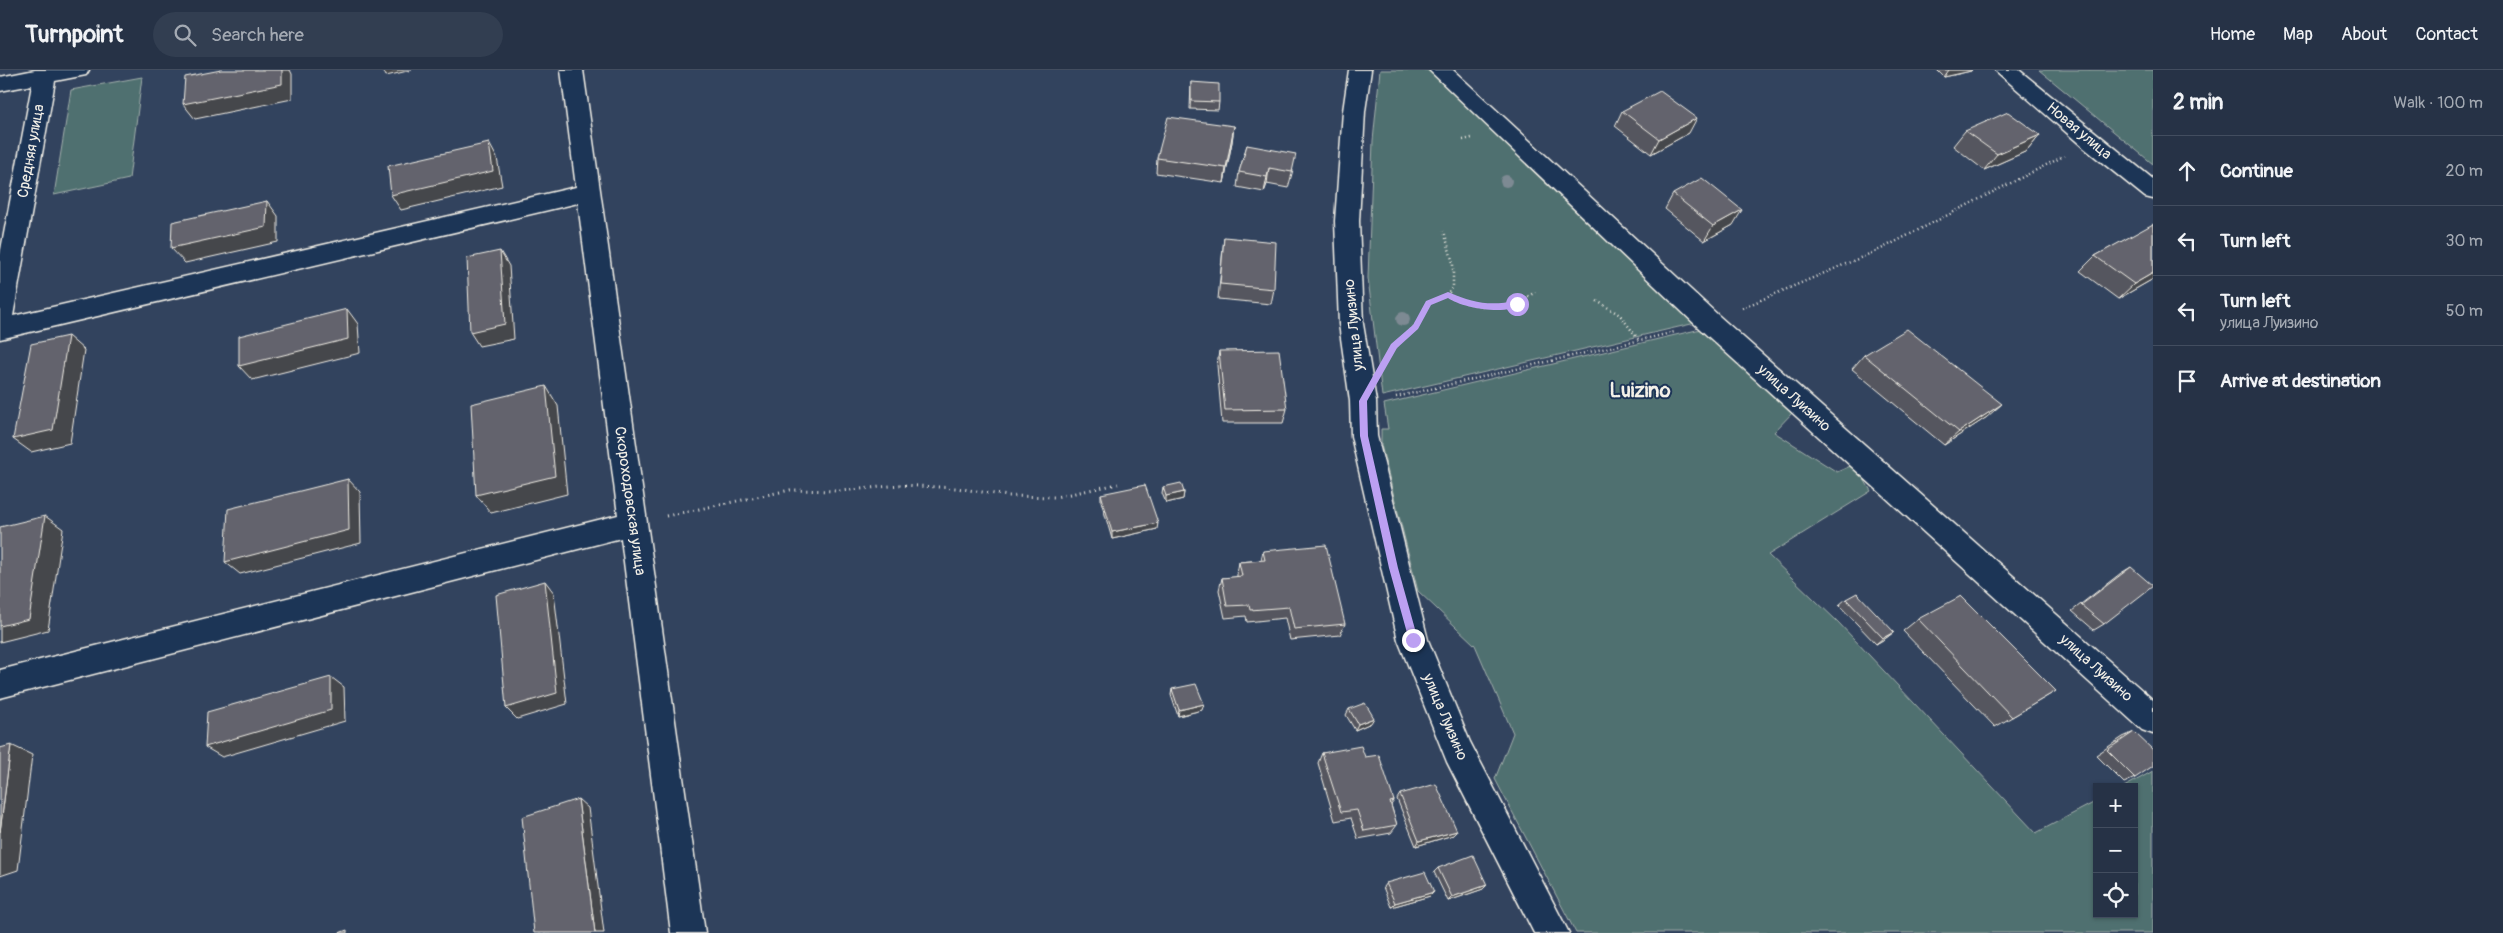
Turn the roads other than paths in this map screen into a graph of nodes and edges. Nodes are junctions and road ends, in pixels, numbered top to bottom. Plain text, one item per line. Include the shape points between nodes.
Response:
1 (78, 70) edge
2 (572, 70) edge
3 (1360, 70) edge
4 (1440, 70) edge
5 (2006, 70) edge
6 (46, 73) edge
7 (0, 84) edge
8 (2153, 191) edge
9 (589, 192) junction
10 (0, 320) edge
11 (0, 329) edge
12 (634, 523) junction
13 (0, 684) edge
14 (2153, 720) edge
15 (688, 933) edge
16 (1552, 933) edge

1 - 6 street
2 - 9 street, Скороходовская улица
3 - 16 street, улица Луизино via 1347,221 1351,324 1363,401 1364,436 1413,640 1458,751
4 - 14 street, улица Луизино via 1709,322
5 - 8 street, Новая улица
6 - 7 street
6 - 10 street, Средняя улица
9 - 11 street
9 - 12 street, Скороходовская улица
12 - 13 street
12 - 15 street, Скороходовская улица

